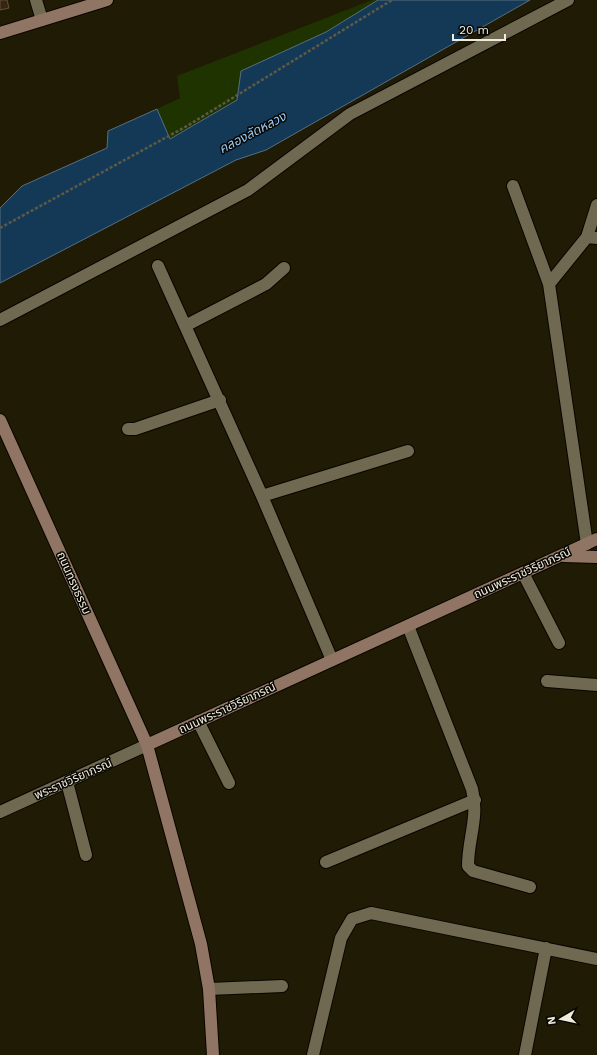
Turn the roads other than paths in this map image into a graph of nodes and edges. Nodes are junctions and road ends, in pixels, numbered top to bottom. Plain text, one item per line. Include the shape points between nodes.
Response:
1 (36, 0) edge
2 (107, 0) edge
3 (568, 0) edge
4 (42, 20) junction
5 (0, 33) edge
6 (513, 186) dead end
7 (597, 205) edge
8 (592, 238) edge
9 (158, 266) dead end
10 (284, 268) dead end
11 (549, 284) junction
12 (0, 320) edge
13 (185, 326) junction
14 (220, 400) junction
15 (0, 420) edge
16 (128, 429) dead end
17 (408, 451) dead end
18 (262, 496) junction
19 (592, 541) edge
20 (559, 556) junction
21 (597, 557) edge
22 (523, 573) junction
23 (408, 626) junction
24 (559, 644) dead end
25 (332, 660) junction
26 (547, 681) dead end
27 (597, 685) edge
28 (198, 721) junction
29 (147, 745) junction
30 (67, 782) junction
31 (229, 783) dead end
32 (475, 800) junction
33 (0, 812) edge
34 (86, 855) dead end
35 (326, 862) dead end
36 (530, 887) dead end
37 (546, 948) junction
38 (597, 958) edge
39 (282, 986) dead end
40 (209, 989) junction
41 (213, 1055) edge
42 (313, 1055) edge
43 (525, 1055) edge

1 - 4 street
2 - 4 main road
3 - 12 street via 350,114 248,190
4 - 5 main road
6 - 11 street
7 - 8 street
8 - 11 street
9 - 13 street
10 - 13 street via 266,284
11 - 19 street
13 - 14 street
14 - 16 street via 135,429
14 - 18 street
15 - 29 main road, ถนนทรงธรรม
17 - 18 street
18 - 25 street
19 - 20 main road, ถนนพระราชวิริยาภรณ์
20 - 21 main road
20 - 22 main road, ถนนพระราชวิริยาภรณ์
22 - 23 main road, ถนนพระราชวิริยาภรณ์
22 - 24 street
23 - 25 main road, ถนนพระราชวิริยาภรณ์
23 - 32 street
25 - 28 main road, ถนนพระราชวิริยาภรณ์
26 - 27 street
28 - 29 main road, ถนนพระราชวิริยาภรณ์
28 - 31 street
29 - 30 street, พระราชวิริยาภรณ์
29 - 40 main road via 201,944
30 - 33 street, พระราชวิริยาภรณ์
30 - 34 street
32 - 35 street
32 - 36 street via 474,829 468,866 473,871
37 - 38 street
37 - 42 street via 371,913 352,919 341,938
37 - 43 street
39 - 40 street
40 - 41 main road

